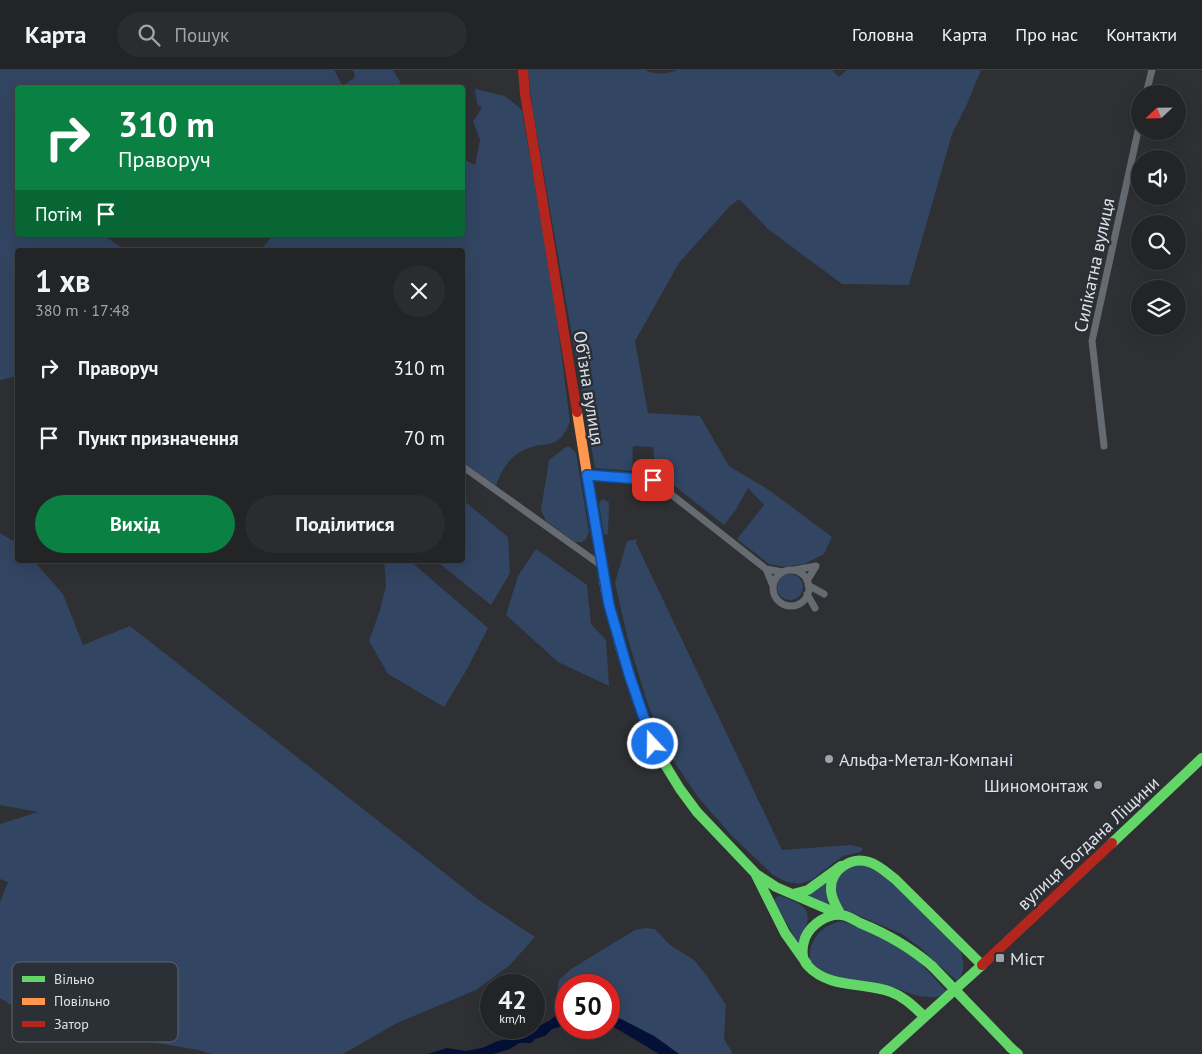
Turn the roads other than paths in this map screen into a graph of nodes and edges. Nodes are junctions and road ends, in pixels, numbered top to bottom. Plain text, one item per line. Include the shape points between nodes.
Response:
1 (523, 70) edge
2 (1152, 70) edge
3 (1148, 85) edge
4 (1136, 140) edge
5 (1104, 446) dead end
6 (465, 468) edge
7 (587, 475) junction
8 (602, 566) junction
9 (766, 569) junction
10 (794, 570) junction
11 (783, 572) junction
12 (773, 586) junction
13 (808, 588) junction
14 (802, 602) junction
15 (1202, 758) edge
16 (842, 866) junction
17 (756, 874) junction
18 (793, 894) junction
19 (841, 915) junction
20 (807, 965) junction
21 (982, 965) junction
22 (925, 1017) junction
23 (1014, 1051) edge
24 (884, 1054) edge

1 - 7 main road, Об’їзна вулиця
2 - 3 street
4 - 5 street, Силікатна вулиця via 1092,341
6 - 8 street
7 - 8 main road, Об’їзна вулиця
7 - 9 street via 653,480
8 - 17 main road, Об’їзна вулиця via 620,646 653,744 697,812
9 - 11 street
9 - 12 street
10 - 11 street
10 - 13 street via 801,574
10 - 13 street via 816,566
11 - 12 street
12 - 14 street via 774,595 782,603 791,606
13 - 14 street
13 - 14 street via 814,608
15 - 21 main road, вулиця Богдана Ліщини
16 - 18 main road via 814,888
16 - 19 main road via 833,880 831,892
16 - 21 main road via 863,860 879,867
17 - 18 main road
17 - 20 main road via 790,942
18 - 19 main road
19 - 20 main road via 816,922 810,928 803,948
19 - 23 main road, bridge via 914,950
20 - 22 main road via 829,979 894,992
21 - 22 main road, вулиця Богдана Ліщини
22 - 24 main road

